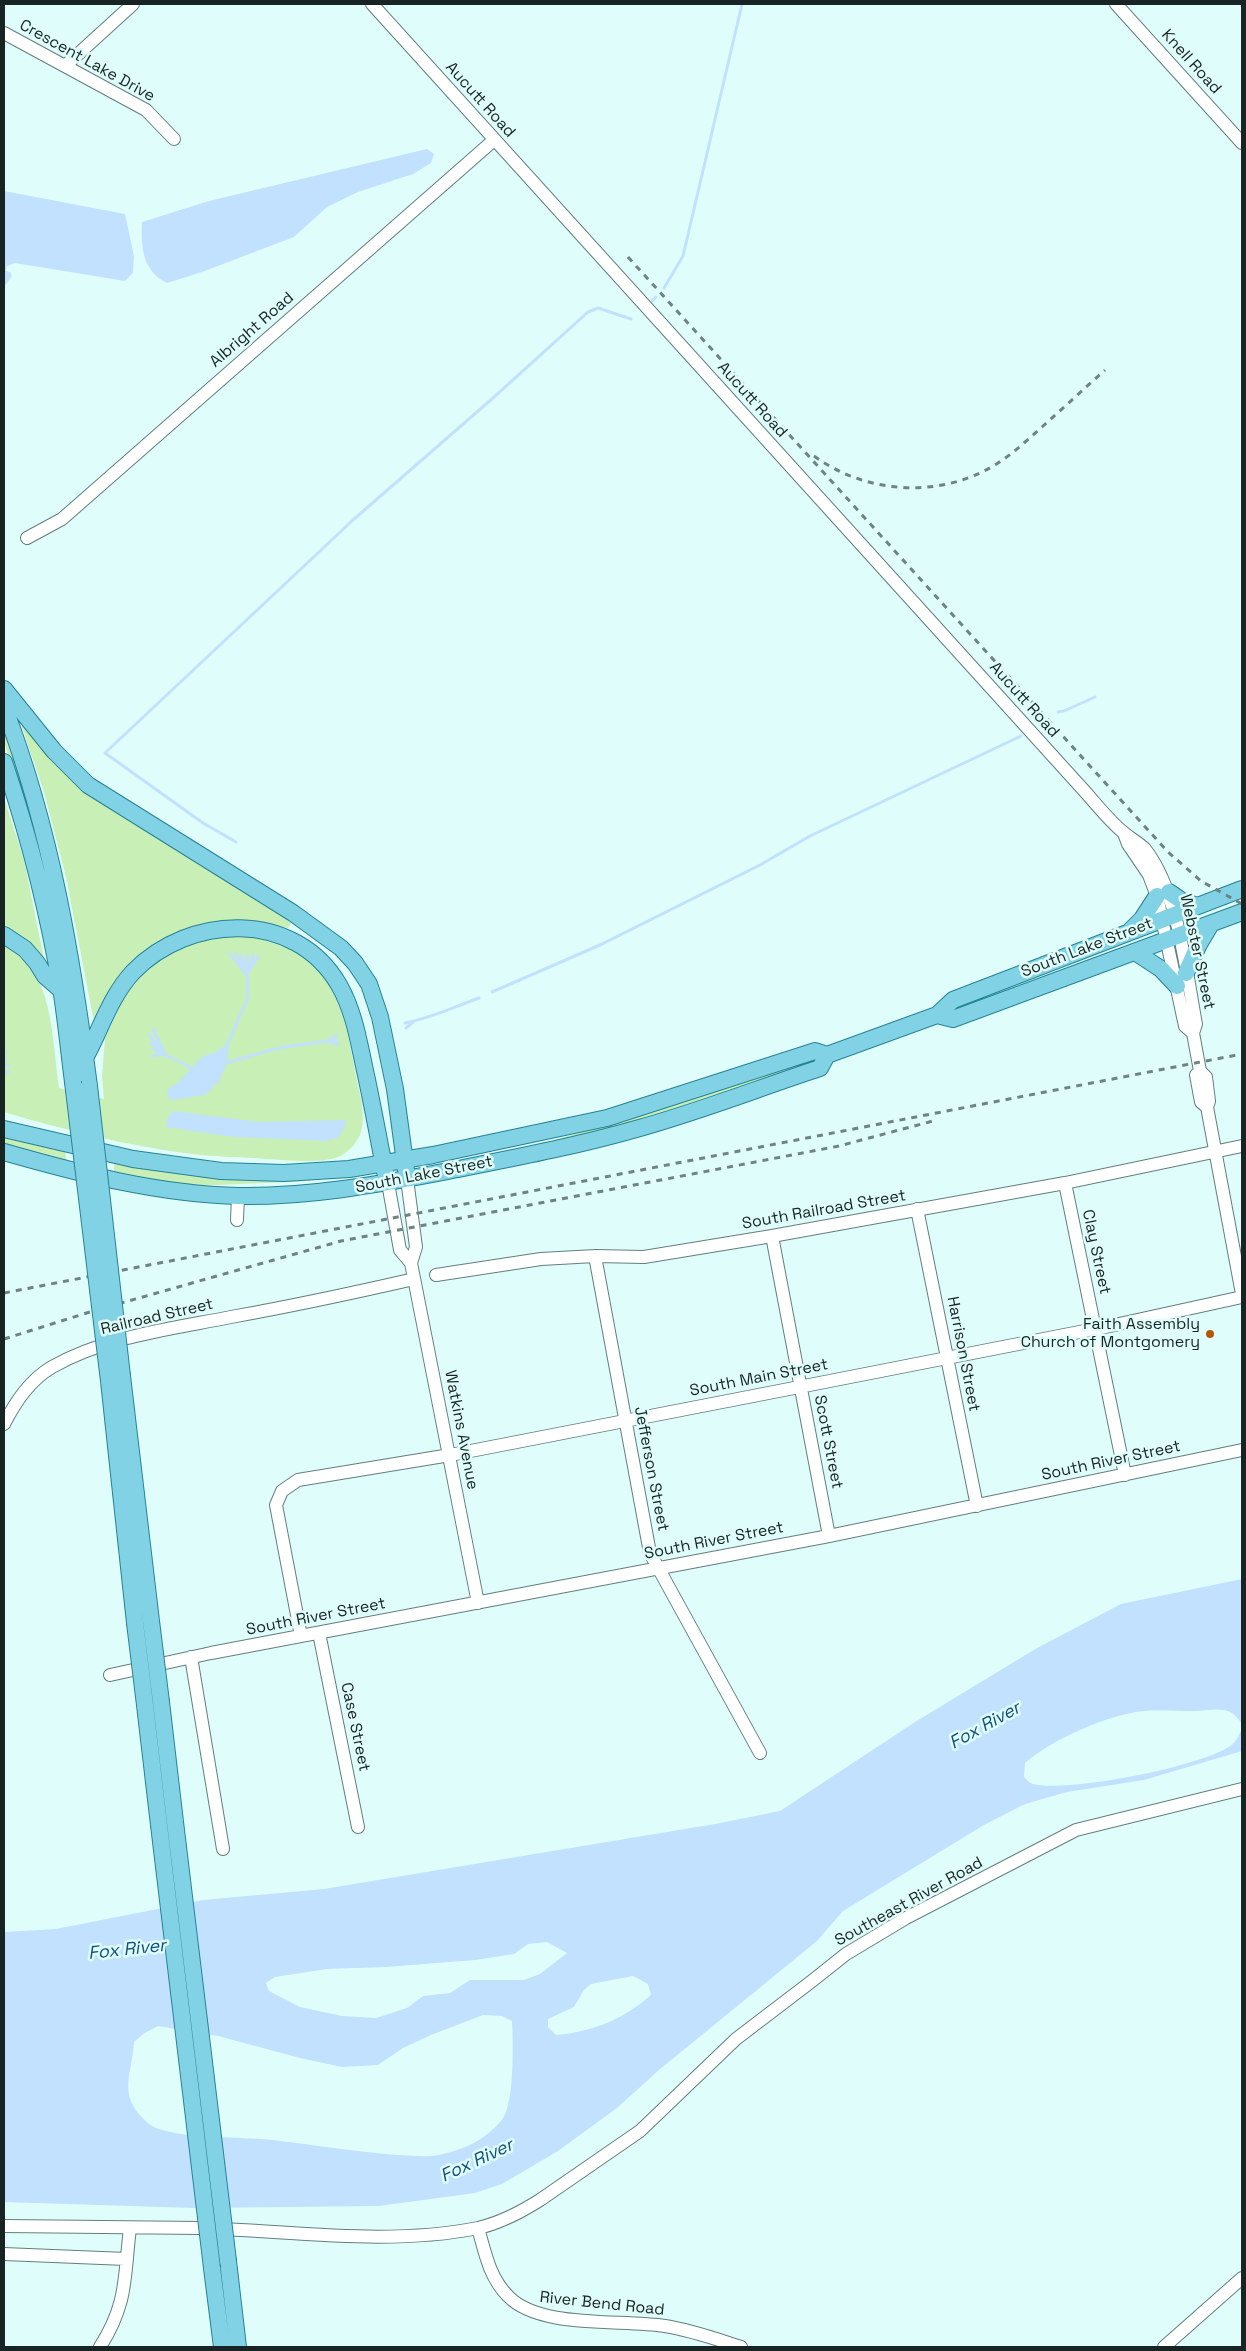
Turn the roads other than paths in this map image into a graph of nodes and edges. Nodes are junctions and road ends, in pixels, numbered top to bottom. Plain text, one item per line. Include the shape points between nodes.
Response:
1 (133, 4) edge
2 (372, 4) edge
3 (1116, 4) edge
4 (4, 33) edge
5 (65, 66) junction
6 (174, 139) dead end
7 (494, 140) junction
8 (1242, 143) edge
9 (27, 538) dead end
10 (4, 689) edge
11 (4, 707) edge
12 (4, 762) edge
13 (1109, 817) joint
14 (1242, 889) edge
15 (1163, 894) junction
16 (1198, 906) junction
17 (1242, 912) edge
18 (1169, 917) junction
19 (1211, 924) junction
20 (1129, 932) junction
21 (4, 935) edge
22 (1173, 938) junction
23 (1135, 952) junction
24 (1181, 979) junction
25 (61, 990) junction
26 (936, 1015) junction
27 (827, 1055) junction
28 (85, 1058) junction
29 (4, 1130) edge
30 (1242, 1146) edge
31 (4, 1152) edge
32 (1216, 1152) junction
33 (405, 1159) junction
34 (384, 1163) junction
35 (407, 1179) junction
36 (388, 1183) junction
37 (1065, 1183) junction
38 (238, 1196) junction
39 (917, 1210) junction
40 (237, 1220) dead end
41 (772, 1236) junction
42 (595, 1256) junction
43 (411, 1263) junction
44 (436, 1275) dead end
45 (414, 1279) junction
46 (1242, 1295) edge
47 (1095, 1329) junction
48 (948, 1358) junction
49 (115, 1379) junction
50 (800, 1387) junction
51 (625, 1420) junction
52 (4, 1424) edge
53 (1242, 1450) edge
54 (450, 1454) junction
55 (1125, 1475) junction
56 (977, 1506) junction
57 (829, 1536) junction
58 (658, 1568) junction
59 (478, 1603) junction
60 (319, 1633) junction
61 (301, 1636) junction
62 (191, 1657) junction
63 (110, 1675) dead end
64 (760, 1753) dead end
65 (1242, 1789) edge
66 (167, 1824) junction
67 (358, 1827) dead end
68 (223, 1849) dead end
69 (4, 2226) edge
70 (130, 2228) junction
71 (478, 2228) junction
72 (4, 2254) edge
73 (126, 2259) junction
74 (1242, 2280) edge
75 (100, 2347) edge
76 (222, 2347) edge
77 (238, 2347) edge
78 (741, 2347) edge
79 (1164, 2347) edge

1 - 5 street
2 - 7 street, Aucutt Road
3 - 8 street, Knell Road
4 - 5 street, Crescent Lake Drive
5 - 6 street, Crescent Lake Drive via 146,110
7 - 9 street, Albright Road via 62,519
7 - 13 street, Aucutt Road
10 - 33 main road via 54,751 88,785 293,913 350,958 368,984 378,1010 395,1089
11 - 28 main road via 35,798 54,871 67,932
12 - 25 main road via 36,869
13 - 15 street, Webster Street via 1124,833 1128,844
14 - 16 main road, South Lake Street
15 - 16 main road
15 - 18 street, Webster Street
15 - 20 main road
16 - 18 main road, South Lake Street
17 - 19 main road, South Lake Street
18 - 20 main road, South Lake Street
18 - 22 street, Webster Street
19 - 22 main road, South Lake Street
19 - 24 main road
20 - 26 main road, South Lake Street via 952,1000
21 - 25 main road via 25,949 45,976
22 - 23 main road, South Lake Street
22 - 24 street, Webster Street
23 - 24 main road
23 - 26 main road, South Lake Street via 953,1019
24 - 32 street, Webster Street via 1196,1024 1193,1033 1200,1071 1196,1076 1201,1102 1207,1106
25 - 49 main road, bridge
26 - 27 main road, South Lake Street
27 - 33 main road, South Lake Street via 815,1050 607,1118
27 - 35 main road, South Lake Street via 820,1068 639,1129
28 - 34 main road via 117,993 132,973 158,951 188,935 217,928 251,929 286,939 323,963 348,1004 356,1028
28 - 49 main road, bridge
29 - 34 main road, South Lake Street via 133,1159 221,1171 315,1172
30 - 32 street, South Railroad Street
31 - 38 main road, South Lake Street via 142,1187
32 - 37 street, South Railroad Street
32 - 46 street, Webster Street
33 - 34 main road, South Lake Street
33 - 35 main road
34 - 36 main road
35 - 36 main road, South Lake Street
35 - 43 street, Watkins Avenue via 416,1247
36 - 38 main road, South Lake Street via 309,1194
36 - 43 street, Watkins Avenue via 400,1250
37 - 39 street, South Railroad Street
37 - 47 street, Clay Street
38 - 40 street
39 - 41 street, South Railroad Street
39 - 48 street, Harrison Street
41 - 42 street, South Railroad Street via 644,1257
41 - 50 street, Scott Street
42 - 44 street, South Railroad Street via 541,1259
42 - 51 street, Jefferson Street
43 - 45 street, Watkins Avenue
45 - 52 street, Railroad Street via 318,1301 141,1334 88,1350 52,1367 32,1381
45 - 54 street, Watkins Avenue
46 - 47 street, South Main Street
47 - 48 street, South Main Street
47 - 55 street, Clay Street
48 - 50 street, South Main Street
48 - 56 street, Harrison Street
49 - 66 main road, bridge
50 - 51 street, South Main Street
50 - 57 street, Scott Street
51 - 54 street, South Main Street
51 - 58 street, Jefferson Street via 650,1553
53 - 55 street, South River Street
54 - 59 street, Watkins Avenue
54 - 61 street, South Main Street via 298,1480 282,1491 276,1505
55 - 56 street, South River Street
56 - 57 street, South River Street
57 - 58 street, South River Street
58 - 59 street, South River Street
58 - 64 street, Jefferson Street
59 - 60 street, South River Street
60 - 61 street, South River Street
60 - 67 street, Case Street
61 - 62 street, South River Street
62 - 63 street, South River Street
62 - 68 street
65 - 71 street, Southeast River Road via 1076,1830 906,1918 846,1954 736,2039 640,2131 526,2209
66 - 76 main road, bridge
66 - 77 main road, bridge
69 - 70 street, Southeast River Road
70 - 71 street, Southeast River Road via 369,2235
70 - 73 street
71 - 78 street, River Bend Road via 486,2259 499,2286 508,2298 529,2312 554,2318 663,2326
72 - 73 street
73 - 75 street via 126,2284 121,2307
74 - 79 street

